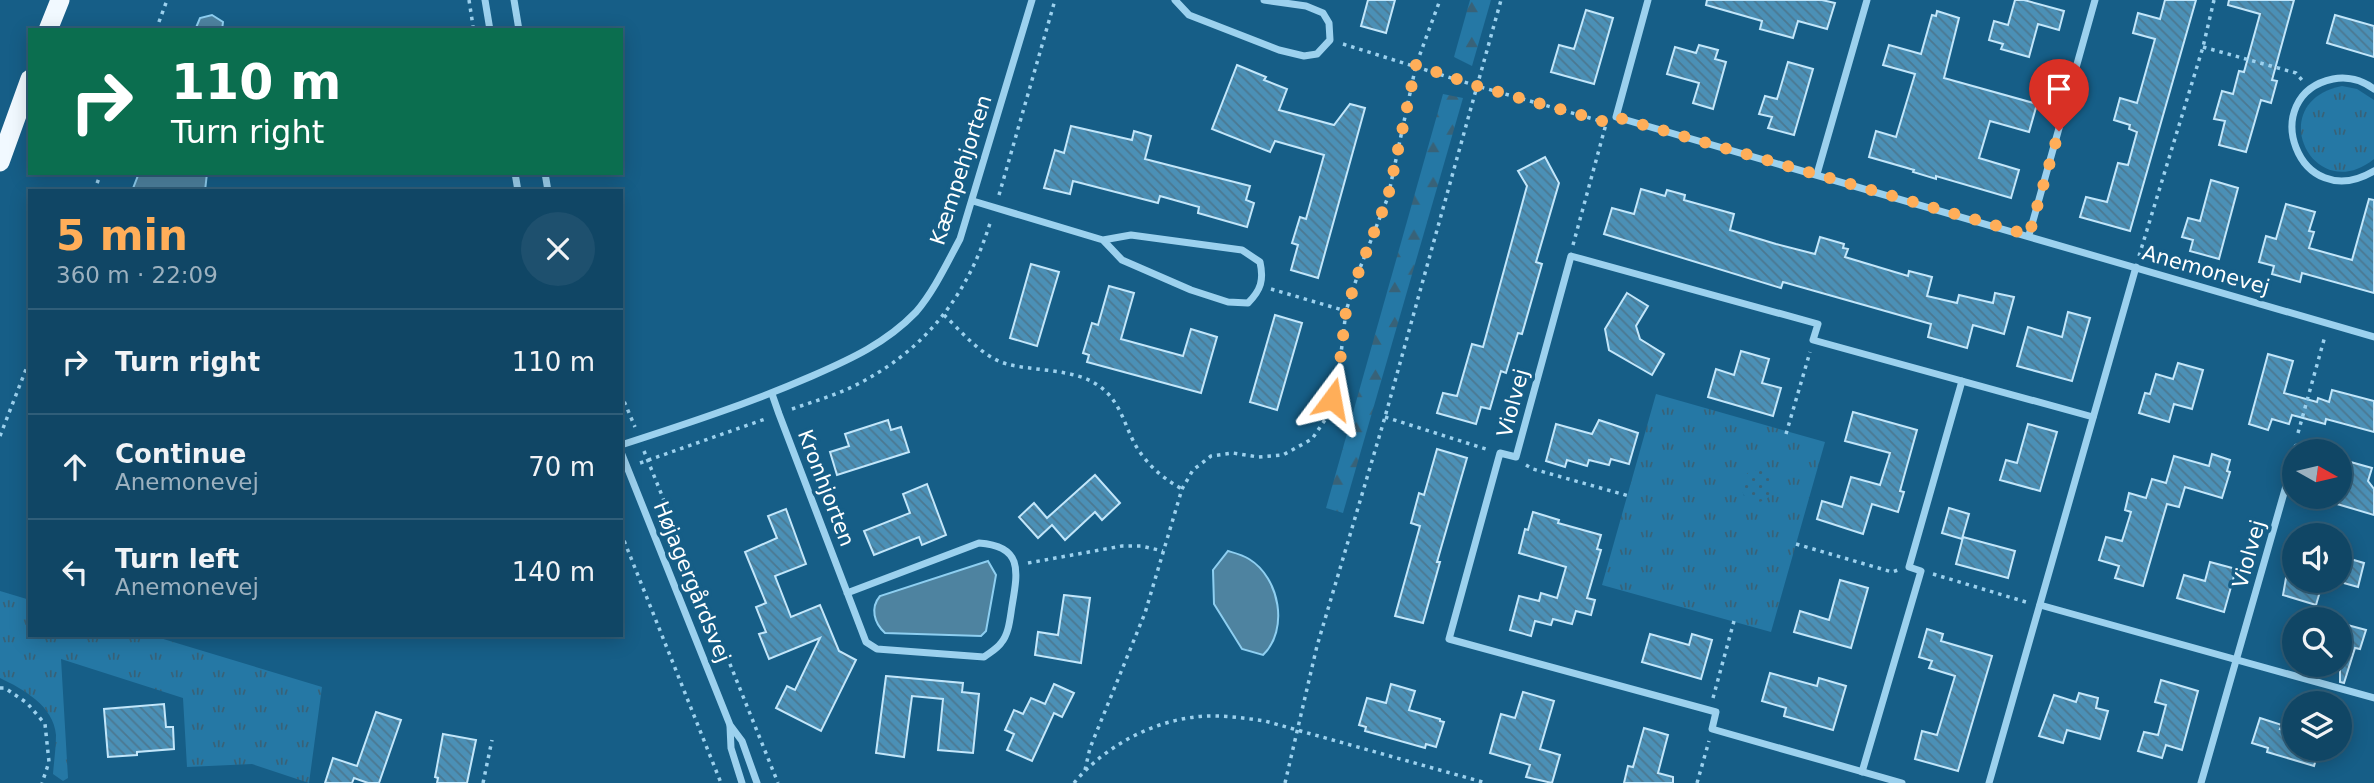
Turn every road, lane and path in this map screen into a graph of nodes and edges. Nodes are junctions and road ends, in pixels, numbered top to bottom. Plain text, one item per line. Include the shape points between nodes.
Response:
1 (60, 0) edge
2 (167, 0) edge
3 (469, 0) edge
4 (485, 0) edge
5 (514, 0) edge
6 (1032, 0) edge
7 (1055, 0) edge
8 (1175, 0) edge
9 (1264, 0) edge
10 (1440, 0) edge
11 (1501, 0) edge
12 (1648, 0) edge
13 (1867, 0) edge
14 (2095, 0) edge
15 (2214, 0) edge
16 (49, 28) edge
17 (157, 28) edge
18 (474, 28) edge
19 (490, 28) edge
20 (519, 28) edge
21 (1330, 40) junction
22 (2203, 47) junction
23 (1416, 65) junction
24 (28, 85) edge
25 (1477, 86) junction
26 (2310, 89) junction
27 (2374, 89) edge
28 (0, 162) edge
29 (2374, 171) edge
30 (1817, 174) junction
31 (973, 201) junction
32 (995, 207) junction
33 (2029, 235) junction
34 (1103, 240) junction
35 (1571, 256) junction
36 (2136, 267) junction
37 (1260, 286) junction
38 (1346, 311) junction
39 (944, 315) junction
40 (2328, 324) junction
41 (2374, 337) edge
42 (1813, 341) junction
43 (28, 364) edge
44 (1962, 381) junction
45 (772, 394) junction
46 (623, 399) edge
47 (779, 414) junction
48 (1385, 417) junction
49 (2093, 417) junction
50 (1786, 434) dead end
51 (0, 436) edge
52 (639, 439) junction
53 (2298, 439) edge
54 (623, 444) edge
55 (1500, 453) junction
56 (623, 457) edge
57 (1516, 457) junction
58 (648, 460) junction
59 (627, 467) junction
60 (1182, 489) junction
61 (1629, 496) dead end
62 (2282, 501) edge
63 (623, 538) edge
64 (1796, 544) dead end
65 (1163, 551) junction
66 (1016, 565) junction
67 (1909, 567) junction
68 (1921, 571) junction
69 (847, 593) junction
70 (2040, 605) junction
71 (1734, 621) dead end
72 (2238, 660) junction
73 (0, 688) edge
74 (2374, 698) edge
75 (1709, 710) junction
76 (730, 725) junction
77 (1297, 729) junction
78 (1712, 729) junction
79 (492, 740) dead end
80 (1085, 770) junction
81 (1862, 772) junction
82 (42, 783) edge
83 (483, 783) edge
84 (721, 783) edge
85 (742, 783) edge
86 (757, 783) edge
87 (778, 783) edge
88 (1074, 783) edge
89 (1285, 783) edge
90 (1486, 783) edge
91 (1697, 783) edge
92 (1902, 783) edge
93 (1989, 783) edge
94 (2201, 783) edge

1 - 16 highway
2 - 17 path
3 - 18 path
4 - 19 street
5 - 20 street
6 - 31 street, Kæmpehjorten
7 - 32 path
8 - 21 street via 1189,15 1279,50 1317,54
9 - 21 street via 1323,13
10 - 23 path
11 - 25 path
12 - 30 street, Anemonevej via 1616,117
13 - 30 street
14 - 33 street
15 - 22 path
21 - 23 path
22 - 26 path via 2296,73
22 - 36 path
23 - 25 path
23 - 38 path via 1388,197
24 - 28 highway
25 - 35 path via 1606,122
25 - 48 path
26 - 27 street via 2340,78 2356,79
26 - 29 street via 2292,120 2297,154 2308,168 2340,181
30 - 33 street, Anemonevej
31 - 32 street
31 - 45 street, Kæmpehjorten via 945,269 917,310 865,352
32 - 34 street
32 - 39 path via 970,275
33 - 36 street, Anemonevej
34 - 37 street via 1122,260 1228,302 1248,303
34 - 37 street via 1131,235 1241,250 1260,262
35 - 42 street via 1818,324
35 - 57 street, Violvej
36 - 40 street, Anemonevej
36 - 49 street
37 - 38 path
38 - 60 path via 1327,417 1312,439 1283,455 1211,456 1193,470
39 - 47 path via 898,361 851,388
39 - 60 path via 984,353 1005,363 1096,384 1121,408 1140,454 1164,479
40 - 41 street, Anemonevej
40 - 53 path
42 - 44 street
42 - 50 path
43 - 51 path
44 - 49 street
44 - 67 street
45 - 47 street, Kronhjorten
45 - 52 street, Kæmpehjorten
46 - 52 path
47 - 58 path
47 - 69 street, Kronhjorten
48 - 55 path
48 - 77 path
49 - 70 street
52 - 54 street, Kæmpehjorten
52 - 58 path
55 - 57 street, Violvej
55 - 75 street, Violvej via 1449,639
56 - 59 street, Højagergårdsvej
57 - 61 path via 1533,469
58 - 59 path
58 - 87 path
59 - 76 street, Højagergårdsvej
60 - 65 path
62 - 72 street, Violvej
63 - 84 path
64 - 67 path via 1892,572
65 - 66 path via 1122,546
65 - 80 path via 1145,613
66 - 69 street via 997,544 979,543
66 - 69 street, Kronhjorten via 1007,632 1002,643 984,657 877,649 866,642
67 - 68 street
68 - 70 path
68 - 81 street
70 - 72 street
70 - 93 street
71 - 75 path
72 - 74 street
72 - 94 street, Violvej
73 - 82 path via 27,703 45,724 49,762
75 - 78 street via 1716,712
76 - 85 street, Højagergårdsvej via 731,748
76 - 86 street, Højagergårdsvej via 742,741
77 - 80 path via 1237,717 1195,717 1153,727 1114,747
77 - 89 path
77 - 90 path
78 - 81 street
78 - 91 path
79 - 83 path
80 - 88 path
81 - 92 street

